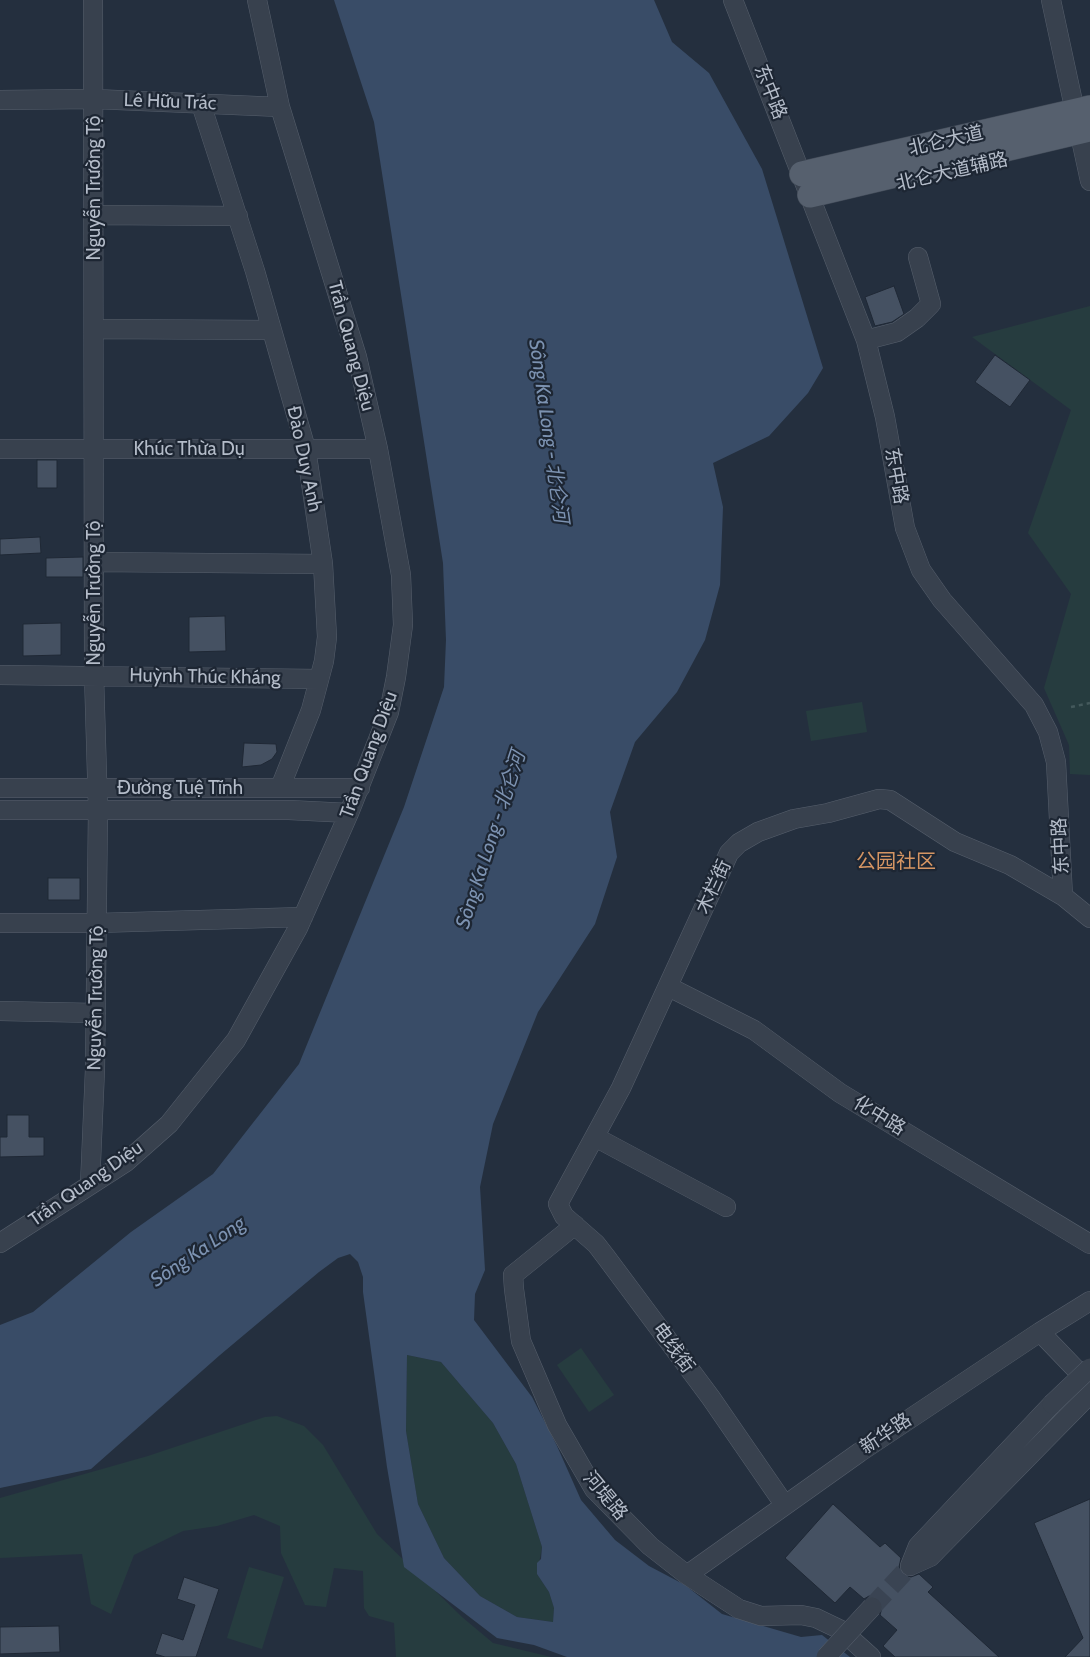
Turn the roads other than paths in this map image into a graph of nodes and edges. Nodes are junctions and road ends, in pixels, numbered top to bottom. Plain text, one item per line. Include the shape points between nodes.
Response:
1 (93, 0) edge
2 (257, 0) edge
3 (733, 0) edge
4 (1051, 0) edge
5 (94, 99) junction
6 (0, 100) edge
7 (201, 104) junction
8 (280, 107) junction
9 (1084, 120) edge
10 (1090, 181) edge
11 (806, 184) junction
12 (94, 215) junction
13 (238, 216) junction
14 (918, 257) dead end
15 (94, 329) junction
16 (272, 330) junction
17 (866, 340) junction
18 (0, 449) edge
19 (94, 449) junction
20 (378, 449) junction
21 (306, 450) junction
22 (94, 562) junction
23 (323, 564) junction
24 (0, 675) edge
25 (94, 676) junction
26 (320, 679) junction
27 (0, 788) edge
28 (97, 788) junction
29 (280, 788) junction
30 (360, 788) junction
31 (98, 809) junction
32 (0, 810) edge
33 (350, 813) junction
34 (1063, 896) junction
35 (303, 917) junction
36 (1090, 918) edge
37 (0, 923) edge
38 (97, 923) junction
39 (669, 987) junction
40 (0, 1011) edge
41 (96, 1013) junction
42 (595, 1137) junction
43 (90, 1185) junction
44 (559, 1199) joint
45 (726, 1206) dead end
46 (575, 1225) junction
47 (0, 1243) edge
48 (1090, 1244) edge
49 (1090, 1302) edge
50 (1040, 1332) junction
51 (1090, 1368) edge
52 (1090, 1384) edge
53 (1090, 1394) edge
54 (784, 1504) junction
55 (687, 1575) junction
56 (872, 1607) tunnel mouth
57 (826, 1657) edge
58 (871, 1657) edge

1 - 5 street, Nguyễn Trường Tộ
2 - 8 street, Trần Quang Diệu
3 - 11 street, 东中路
4 - 9 street
5 - 6 street, Lê Hữu Trác
5 - 7 street, Lê Hữu Trác
5 - 12 street, Nguyễn Trường Tộ
7 - 8 street, Lê Hữu Trác
7 - 13 street, Đào Duy Anh
8 - 20 street, Trần Quang Diệu via 356,357
9 - 10 street
9 - 11 main road, 北仑大道
11 - 17 street, 东中路
12 - 13 street
12 - 15 street, Nguyễn Trường Tộ
13 - 16 street, Đào Duy Anh
14 - 17 street via 931,304 896,332
15 - 16 street
15 - 19 street, Nguyễn Trường Tộ
16 - 21 street, Đào Duy Anh
17 - 34 street, 东中路 via 885,417 905,528 921,570 942,600 1034,705 1048,732 1056,762
18 - 19 street, Khúc Thừa Dụ
19 - 21 street, Khúc Thừa Dụ
19 - 22 street, Nguyễn Trường Tộ
20 - 21 street, Khúc Thừa Dụ
20 - 30 street, Trần Quang Diệu via 401,575 403,625 389,712
21 - 23 street, Đào Duy Anh
22 - 23 street
22 - 25 street, Nguyễn Trường Tộ
23 - 26 street, Đào Duy Anh via 327,637
24 - 25 street, Huỳnh Thúc Kháng
25 - 26 street, Huỳnh Thúc Kháng
25 - 28 street, Nguyễn Trường Tộ
26 - 29 street, Đào Duy Anh
27 - 28 street, Đường Tuệ Tĩnh
28 - 29 street, Đường Tuệ Tĩnh
28 - 31 street, Nguyễn Trường Tộ
29 - 30 street, Đường Tuệ Tĩnh
30 - 33 street, Trần Quang Diệu
31 - 32 street, Đường Tuệ Tĩnh
31 - 33 street, Đường Tuệ Tĩnh
31 - 38 street, Nguyễn Trường Tộ
33 - 35 street, Trần Quang Diệu
34 - 36 street, 东中路
34 - 39 street, 木栏街 via 1010,865 955,842 890,800 794,819 758,832 729,853
35 - 38 street
35 - 43 street, Trần Quang Diệu via 236,1040 208,1077 168,1124 126,1162
37 - 38 street
38 - 41 street, Nguyễn Trường Tộ
39 - 42 street, 木栏街
39 - 48 street, 化中路 via 754,1030 840,1093
40 - 41 street
41 - 43 street, Nguyễn Trường Tộ
42 - 44 street, 木栏街
42 - 45 street
43 - 47 street, Trần Quang Diệu
44 - 46 street, 电线街 via 559,1210
46 - 54 street, 电线街 via 606,1257 711,1398
46 - 55 street, 河堤路 via 513,1275 521,1341 557,1425 594,1489 650,1546
49 - 50 street, 新华路
50 - 52 street
50 - 54 street, 新华路
51 - 53 street, bridge via 918,1546 910,1566 930,1557
54 - 55 street, 新华路
55 - 58 street, 河堤路 via 739,1609 761,1616 801,1614 816,1618 841,1630
56 - 57 street, bridge

